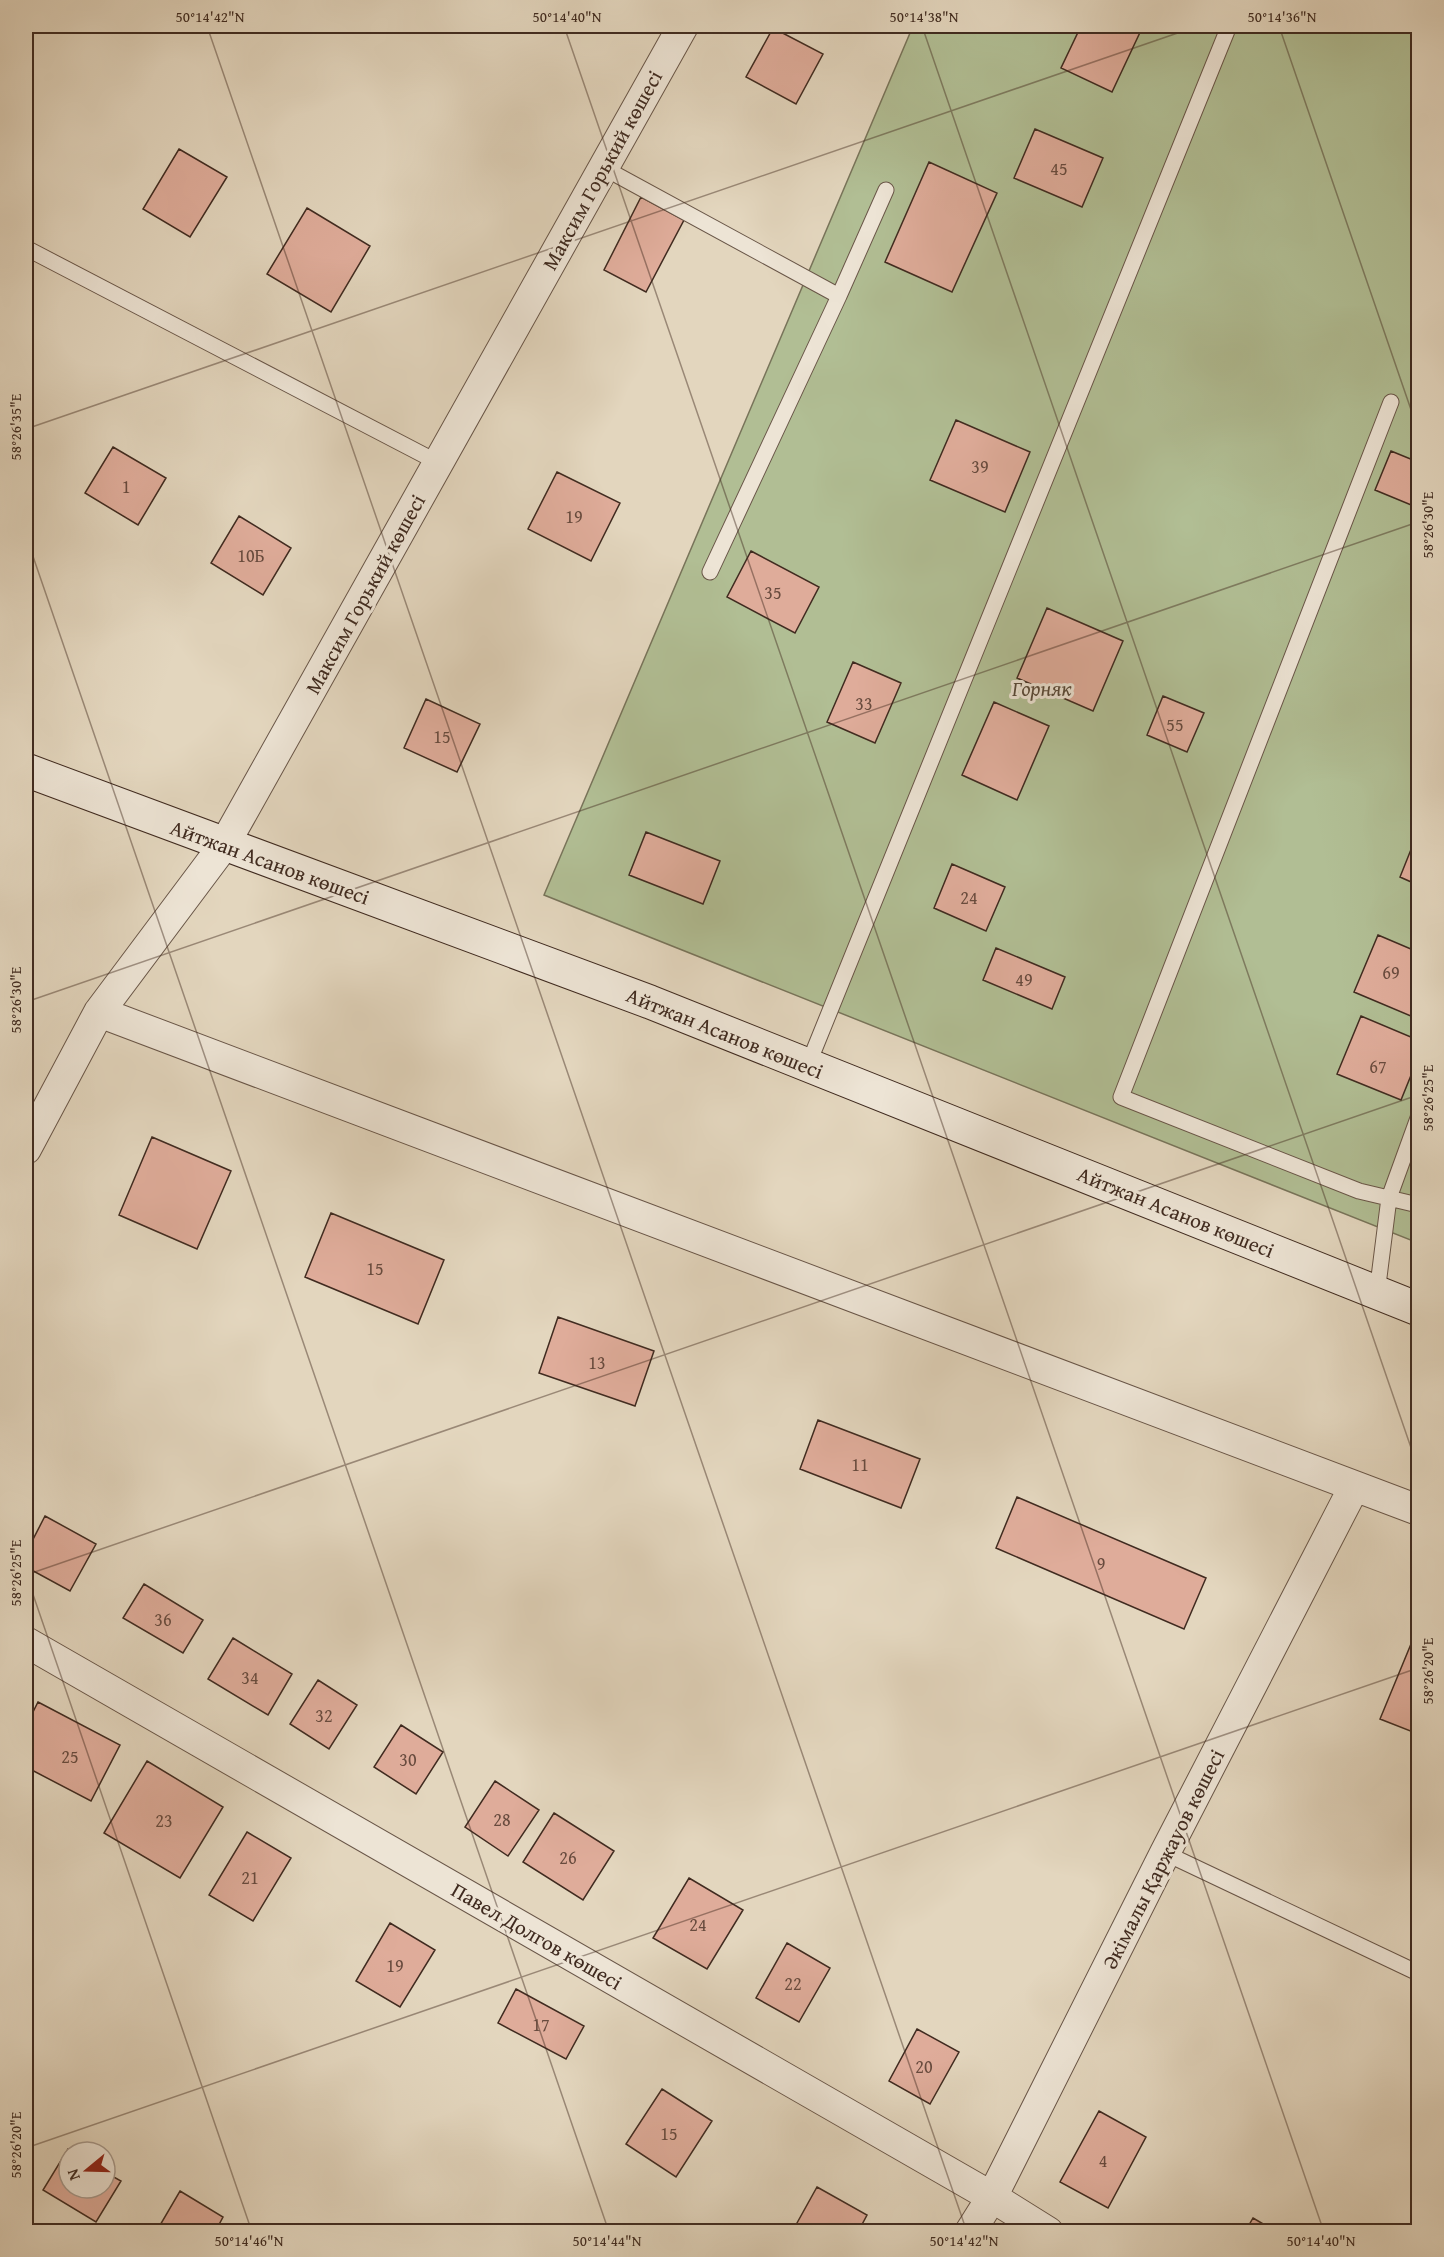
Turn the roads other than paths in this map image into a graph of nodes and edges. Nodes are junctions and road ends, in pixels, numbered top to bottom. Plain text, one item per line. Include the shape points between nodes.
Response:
1 (683, 26) edge
2 (1229, 26) edge
3 (604, 168) junction
4 (886, 190) dead end
5 (26, 248) edge
6 (839, 296) junction
7 (1391, 402) dead end
8 (439, 463) junction
9 (710, 572) dead end
10 (26, 770) edge
11 (224, 845) junction
12 (99, 1012) junction
13 (808, 1065) junction
14 (1419, 1118) edge
15 (26, 1149) edge
16 (1389, 1198) junction
17 (1419, 1205) edge
18 (1377, 1293) junction
19 (1419, 1309) edge
20 (1354, 1487) junction
21 (1419, 1510) edge
22 (26, 1642) edge
23 (1165, 1853) junction
24 (1419, 1973) edge
25 (992, 2197) junction
26 (970, 2232) edge
27 (1048, 2232) edge

1 - 3 street, Максим Горький көшесі
2 - 13 lane
3 - 6 lane
3 - 8 street, Максим Горький көшесі
4 - 6 lane
5 - 8 lane
6 - 9 lane
7 - 16 lane via 1121,1097 1359,1191
8 - 11 street, Максим Горький көшесі
10 - 11 street, Айтжан Асанов көшесі
11 - 12 street, Максим Горький көшесі
11 - 13 street, Айтжан Асанов көшесі via 650,1002
12 - 15 street, Максим Горький көшесі
12 - 20 street
13 - 18 street, Айтжан Асанов көшесі
14 - 16 lane
16 - 17 lane
16 - 18 lane
18 - 19 street, Айтжан Асанов көшесі
20 - 21 street
20 - 23 street, Әкімалы Қаржауов көшесі
22 - 25 street, Павел Долгов көшесі
23 - 24 lane
23 - 25 street, Әкімалы Қаржауов көшесі
25 - 26 street, Әкімалы Қаржауов көшесі
25 - 27 street, Павел Долгов көшесі

